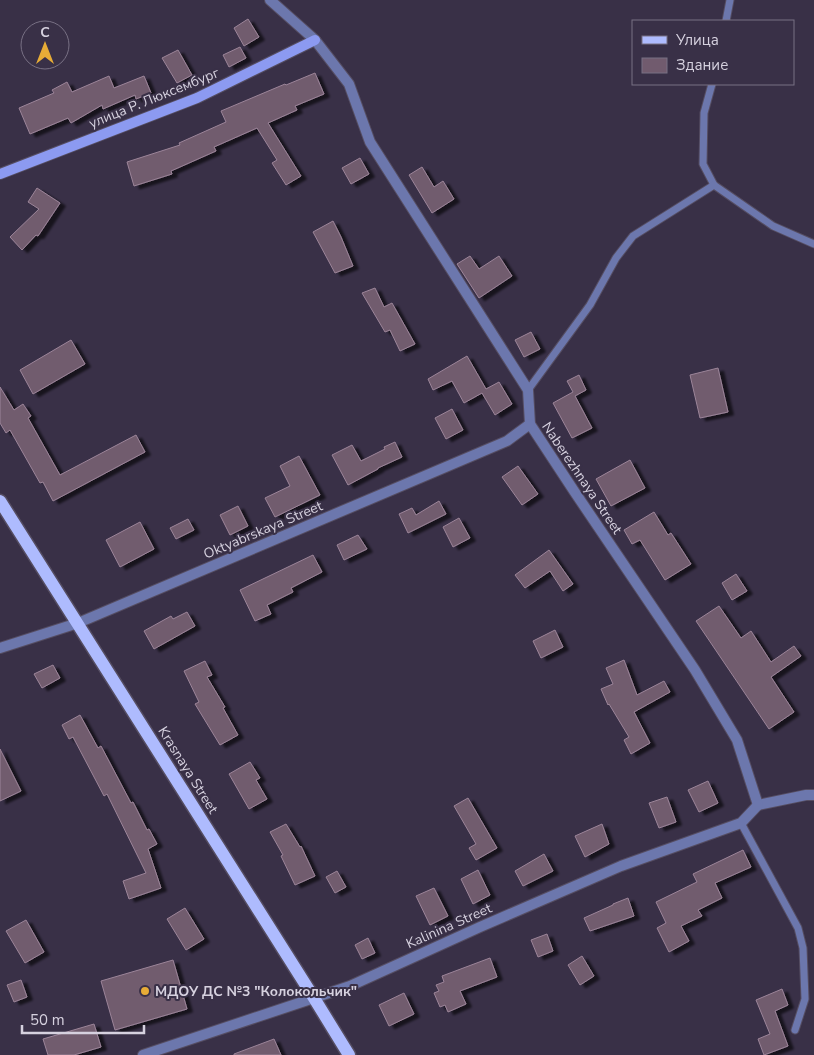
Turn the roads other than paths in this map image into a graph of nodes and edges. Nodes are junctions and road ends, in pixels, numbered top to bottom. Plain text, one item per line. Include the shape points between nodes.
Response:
1 (270, 0) edge
2 (730, 0) edge
3 (726, 20) edge
4 (315, 40) junction
5 (712, 85) edge
6 (0, 174) edge
7 (714, 185) junction
8 (814, 244) edge
9 (528, 390) junction
10 (530, 424) junction
11 (0, 501) edge
12 (78, 623) junction
13 (0, 648) edge
14 (814, 795) edge
15 (758, 804) junction
16 (741, 823) junction
17 (314, 998) junction
18 (795, 1030) dead end
19 (143, 1055) edge
20 (349, 1055) edge

1 - 4 street, Naberezhnaya Street
2 - 3 lane
4 - 6 street, улица Р. Люксембург via 197,98
4 - 9 street, Naberezhnaya Street via 349,84 370,142
5 - 7 lane via 704,113 703,164
7 - 8 lane via 773,226
7 - 9 lane via 633,236 616,258 590,305
9 - 10 street, Naberezhnaya Street
10 - 12 street, Oktyabrskaya Street via 507,441
10 - 15 street, Naberezhnaya Street via 728,724 737,740
11 - 12 main road, Krasnaya Street
12 - 13 street, Oktyabrskaya Street
12 - 17 main road, Krasnaya Street
14 - 15 street
15 - 16 street, Kalinina Street
16 - 17 street, Kalinina Street via 621,866 350,986
16 - 18 lane via 798,928 803,948 805,999
17 - 19 street, Kalinina Street
17 - 20 main road, Krasnaya Street

